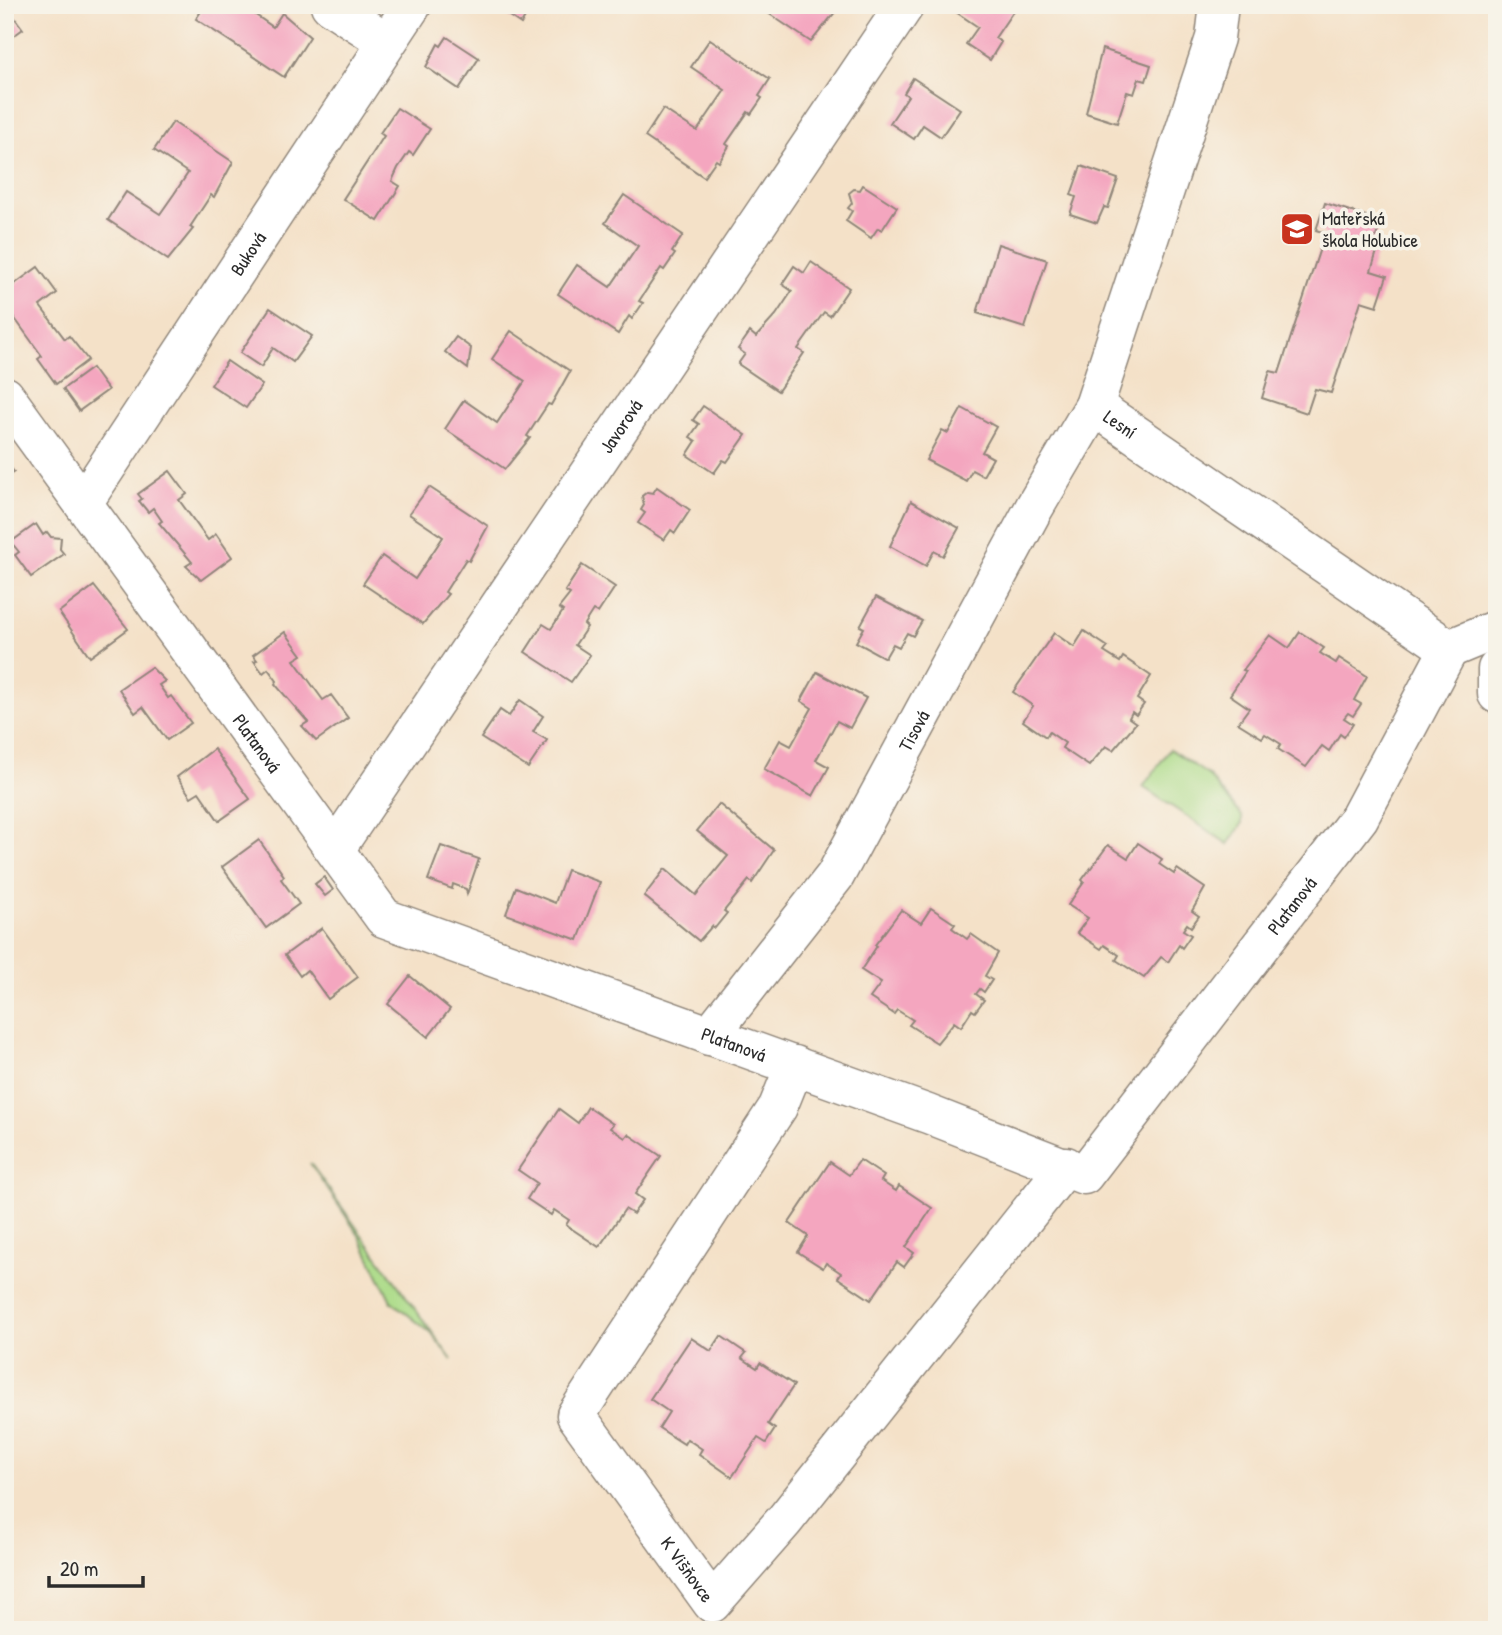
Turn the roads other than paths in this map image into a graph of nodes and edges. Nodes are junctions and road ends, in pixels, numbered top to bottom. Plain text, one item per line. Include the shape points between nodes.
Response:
1 (330, 5) edge
2 (412, 5) edge
3 (905, 5) edge
4 (1219, 5) edge
5 (387, 42) junction
6 (5, 396) edge
7 (1094, 406) junction
8 (83, 503) junction
9 (1497, 629) edge
10 (1449, 649) junction
11 (1497, 668) edge
12 (1497, 694) edge
13 (336, 848) junction
14 (709, 1037) junction
15 (795, 1065) junction
16 (1066, 1166) junction

1 - 5 street
2 - 5 street, Buková
3 - 13 street, Javorová
4 - 7 street, Lesní via 1215,38
5 - 8 street, Buková
6 - 8 street, Platanová
7 - 10 street, Lesní
7 - 14 street, Tisová via 835,876
8 - 13 street, Platanová
9 - 10 street
10 - 16 street, Platanová via 1359,818 1084,1175
11 - 12 street
13 - 14 street, Platanová via 384,918
14 - 15 street, Platanová
15 - 16 street, Platanová
15 - 16 street, K Višňovce via 778,1107 576,1415 712,1603 785,1521

